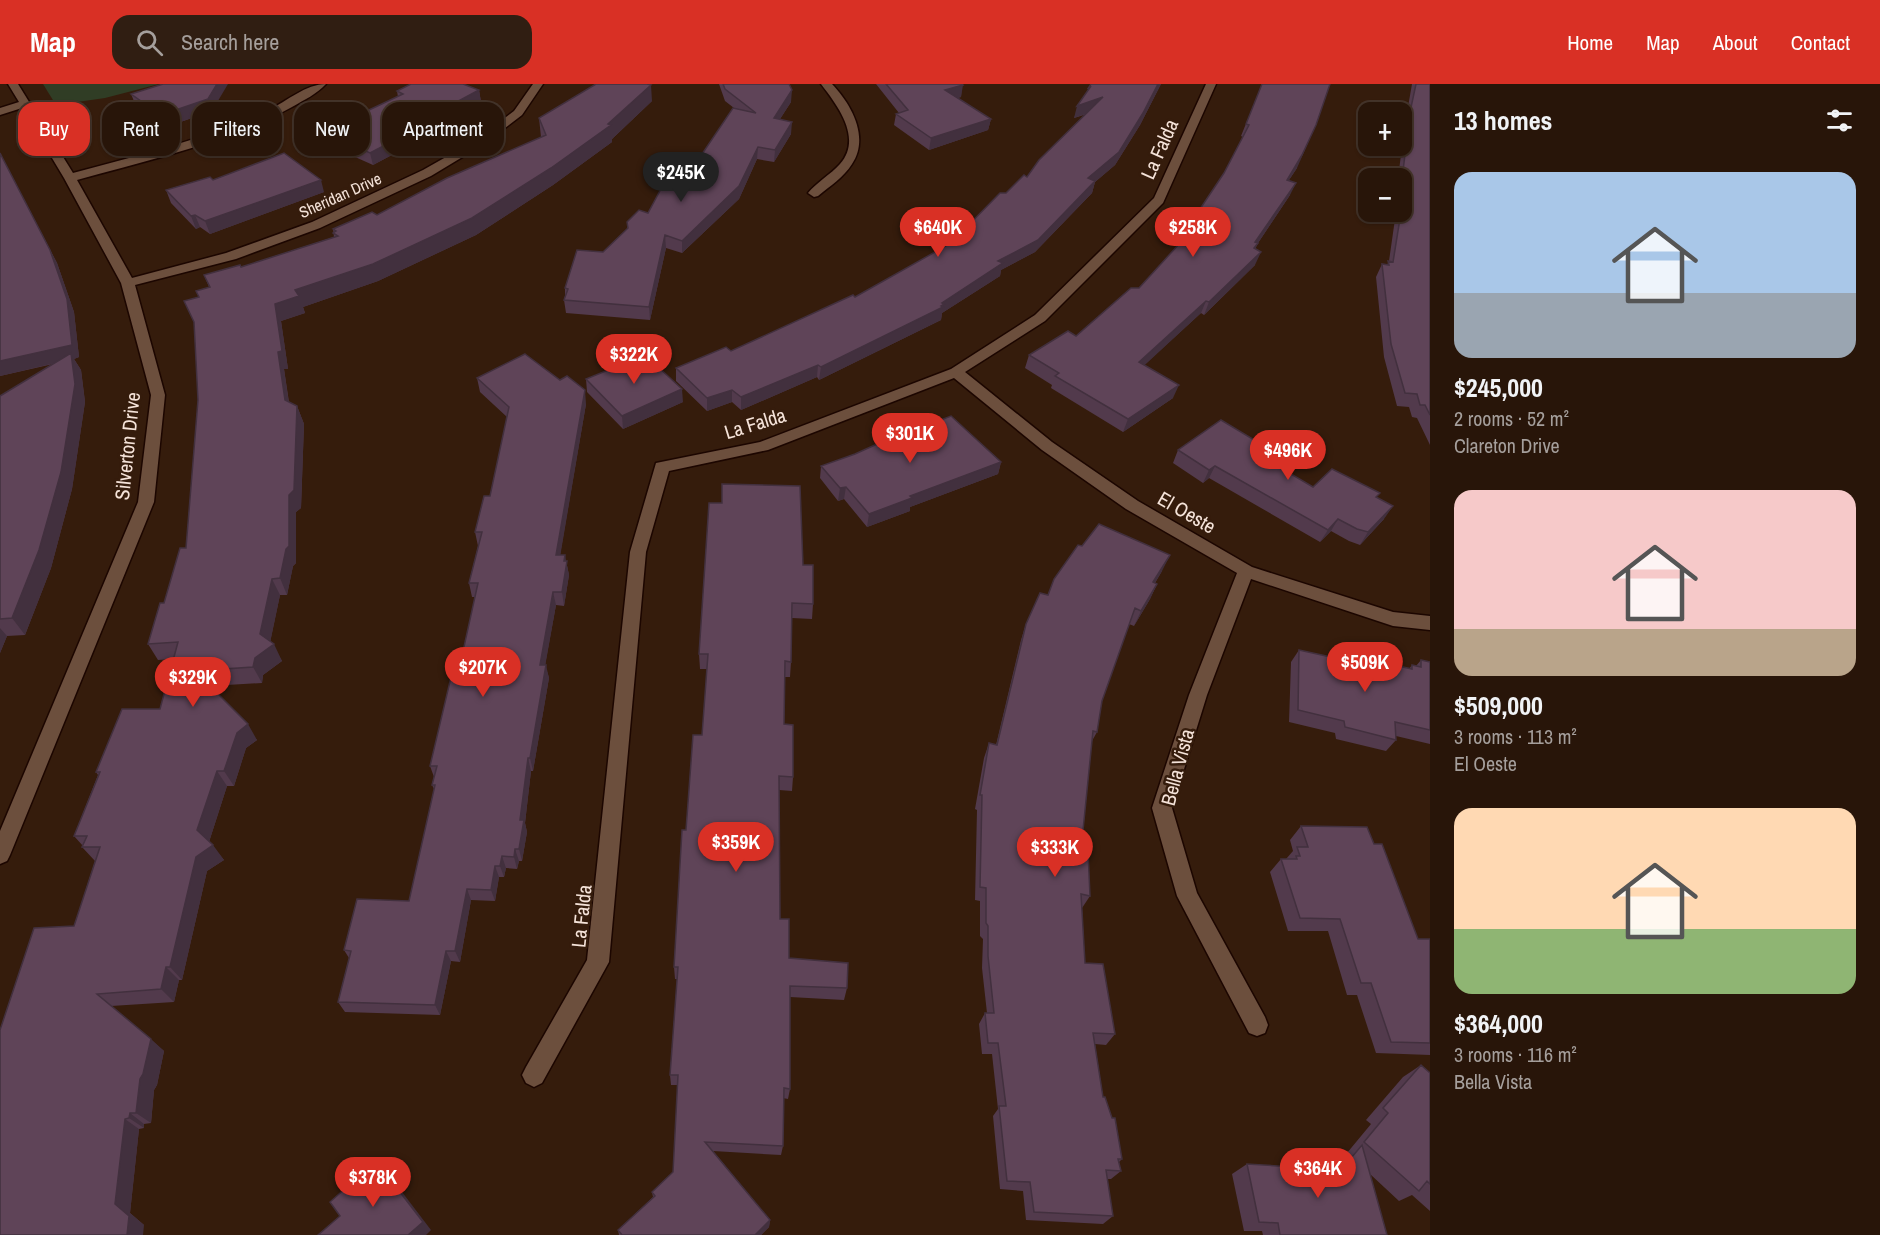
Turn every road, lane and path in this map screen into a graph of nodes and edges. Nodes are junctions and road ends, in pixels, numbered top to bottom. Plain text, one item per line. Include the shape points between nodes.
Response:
1 (13, 84) edge
2 (321, 84) edge
3 (538, 84) edge
4 (825, 84) edge
5 (1211, 84) edge
6 (23, 102) edge
7 (18, 106) edge
8 (0, 112) edge
9 (56, 156) edge
10 (70, 178) junction
11 (814, 193) dead end
12 (128, 283) junction
13 (956, 372) junction
14 (1246, 572) junction
15 (1430, 623) edge
16 (0, 855) edge
17 (1257, 1025) dead end
18 (534, 1076) dead end

1 - 6 street, Silverton Drive
2 - 10 street via 260,119 191,144
3 - 12 street, Sheridan Drive via 518,113 480,142 427,173 284,237 231,256
4 - 11 street via 847,110 854,135 849,160
5 - 13 street, La Falda via 1159,200 1040,318
7 - 8 street
9 - 10 street, Silverton Drive
10 - 12 street, Silverton Drive
12 - 16 street, Silverton Drive via 158,395 146,502
13 - 14 street, El Oeste via 1047,447 1132,505
13 - 18 street, La Falda via 763,447 662,467 638,552 598,962
14 - 15 street, El Oeste via 1393,620
14 - 17 street, Bella Vista via 1198,695 1162,808 1188,896

